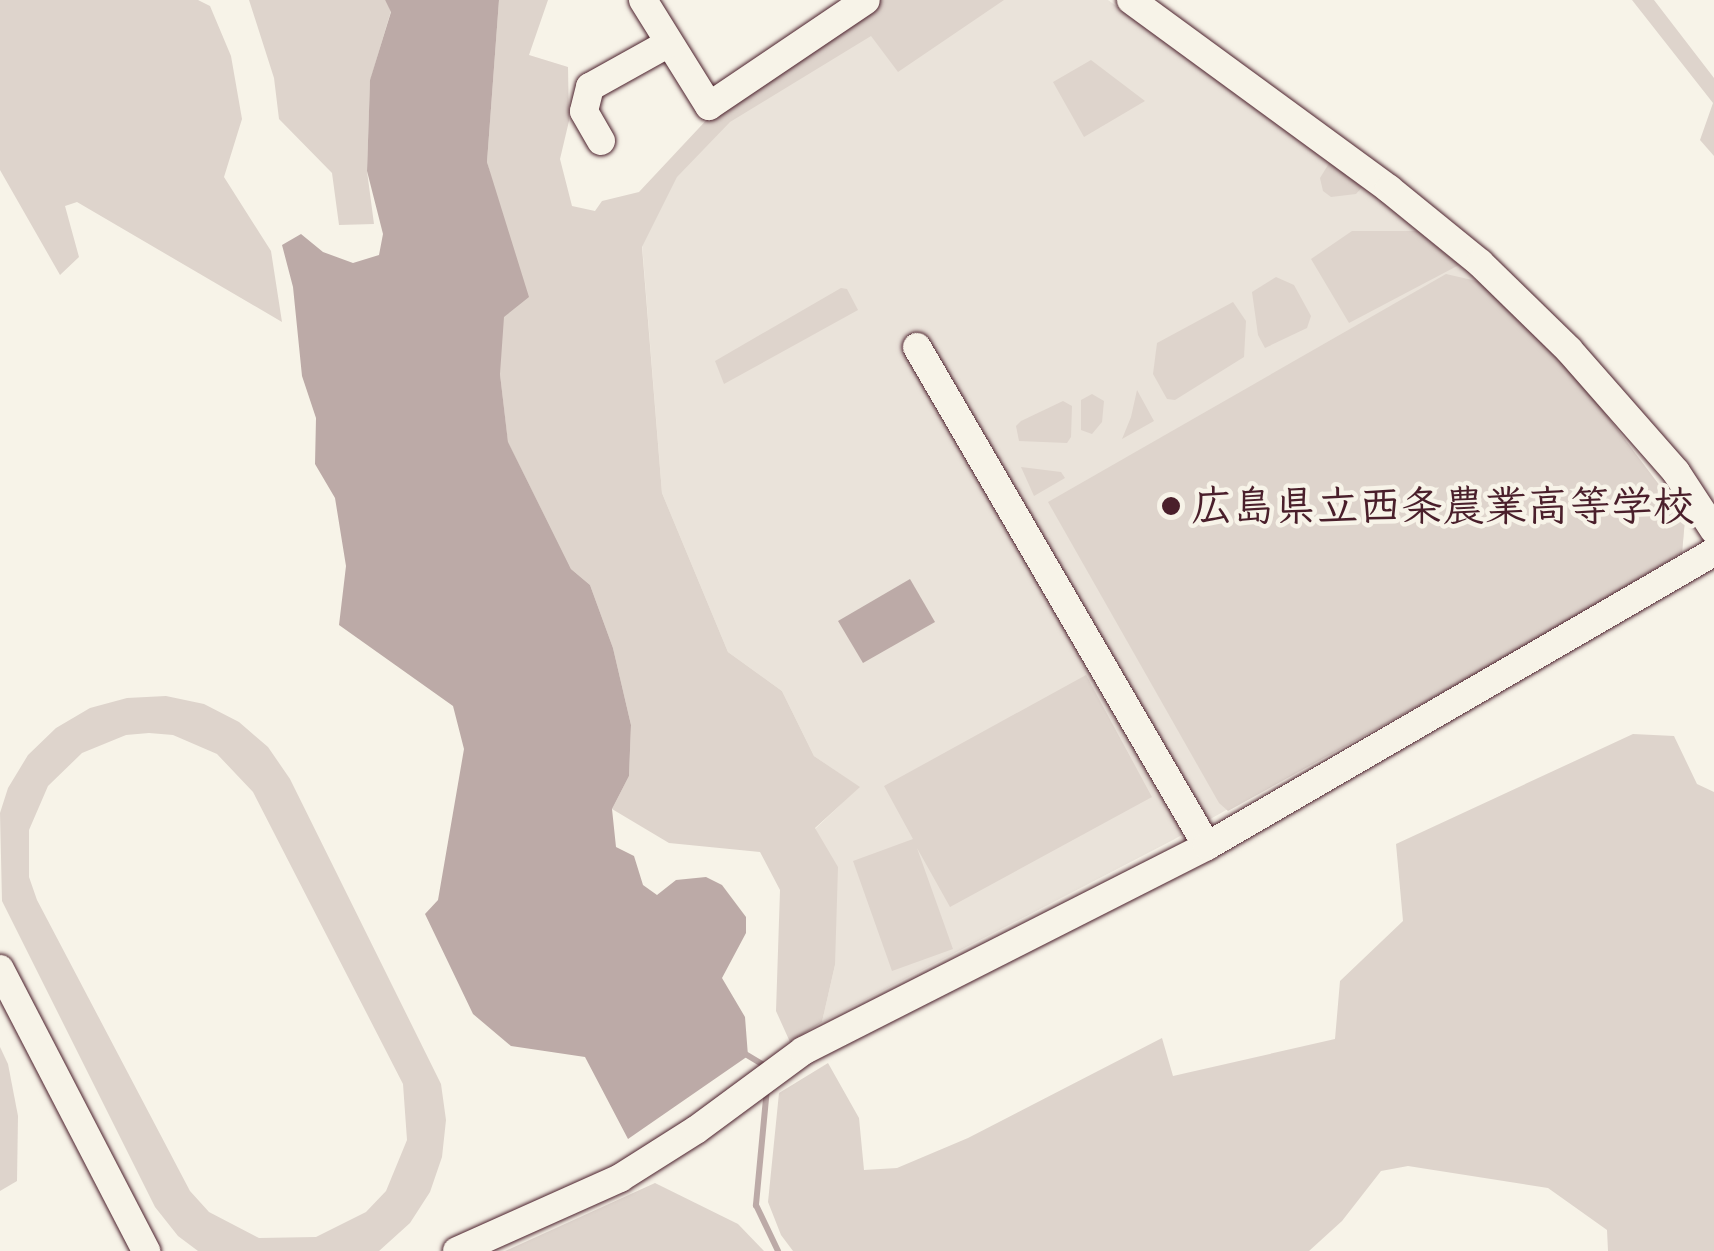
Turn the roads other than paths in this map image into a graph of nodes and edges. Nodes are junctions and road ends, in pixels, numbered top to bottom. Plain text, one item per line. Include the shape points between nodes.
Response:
1 (643, 0) edge
2 (866, 0) edge
3 (1131, 0) edge
4 (668, 42) junction
5 (601, 141) dead end
6 (916, 346) dead end
7 (1714, 530) edge
8 (1714, 552) edge
9 (1207, 846) junction
10 (0, 969) edge
11 (146, 1251) edge
12 (457, 1251) edge

1 - 4 street
2 - 4 street via 709,106
3 - 7 street via 1480,263 1570,350 1676,472
4 - 5 street via 590,86 584,111
6 - 9 street
8 - 9 street
9 - 12 street via 802,1052 620,1178
10 - 11 street

